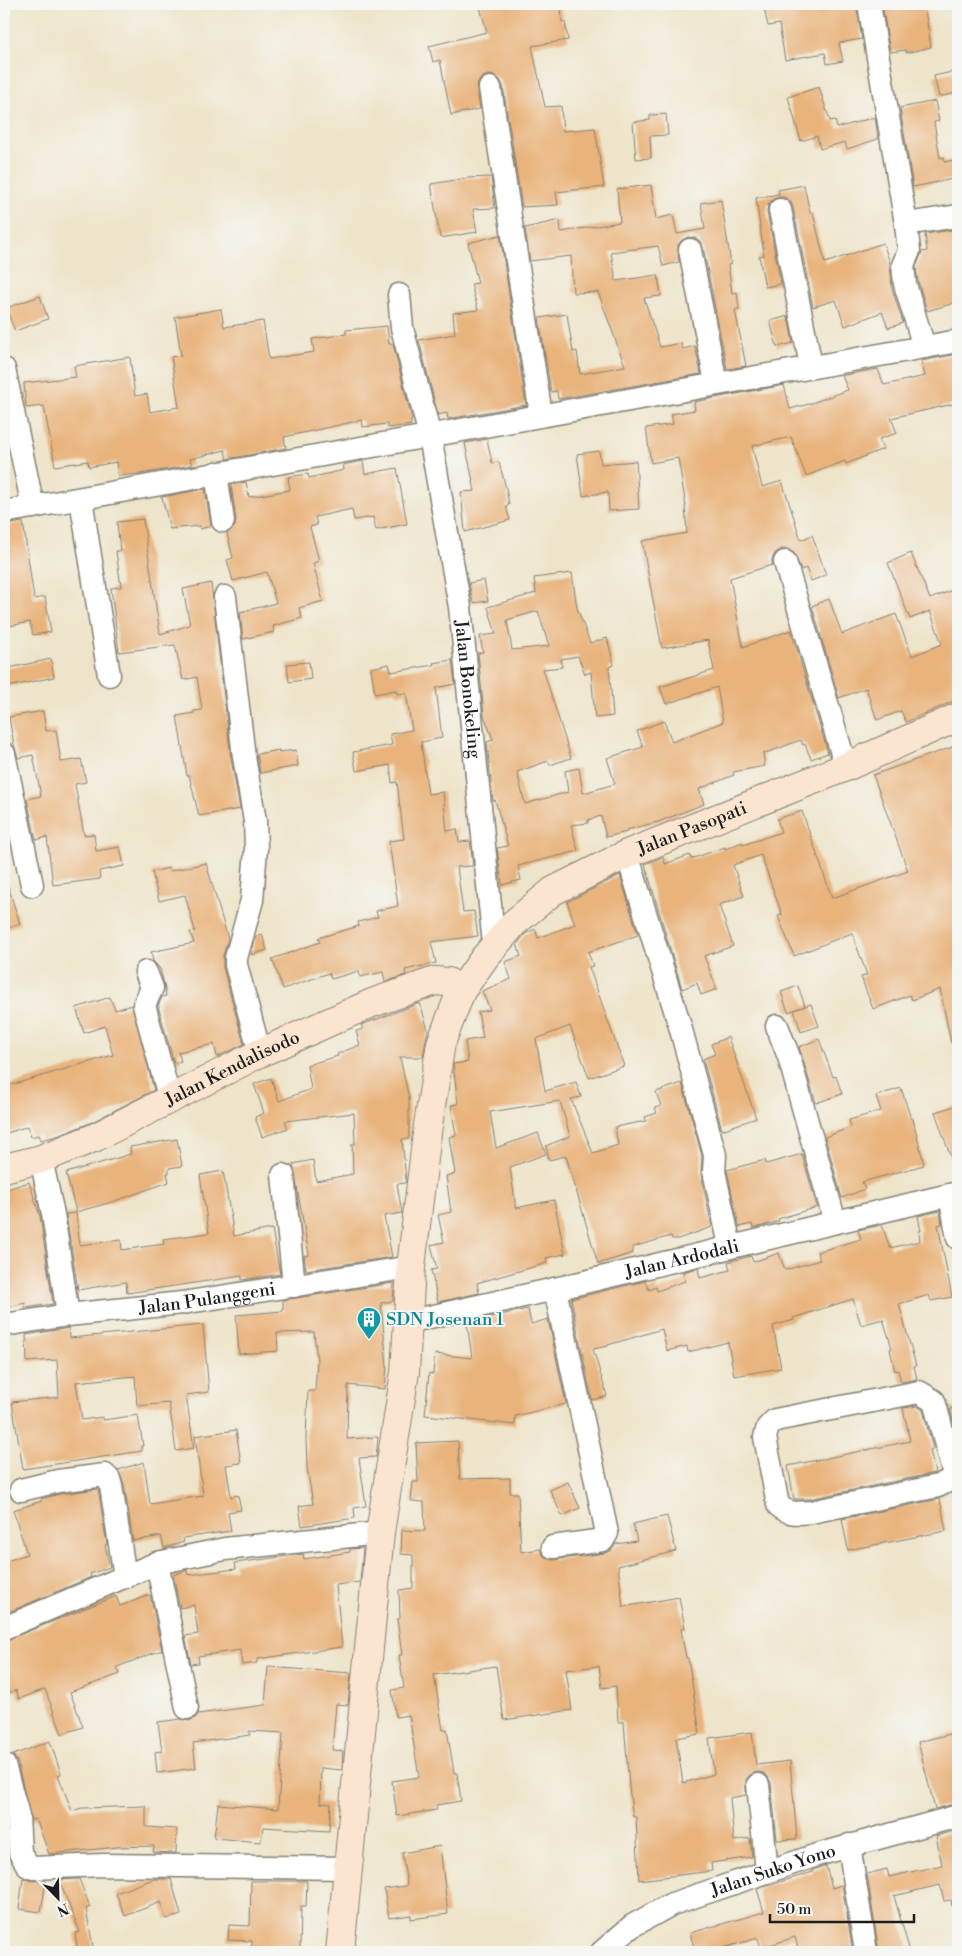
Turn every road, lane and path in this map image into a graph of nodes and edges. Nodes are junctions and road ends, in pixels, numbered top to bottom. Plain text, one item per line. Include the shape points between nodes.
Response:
1 (868, 4) edge
2 (490, 88) dead end
3 (780, 210) dead end
4 (958, 216) edge
5 (906, 224) junction
6 (690, 250) dead end
7 (399, 294) dead end
8 (958, 341) edge
9 (924, 347) junction
10 (811, 366) junction
11 (4, 369) edge
12 (716, 383) junction
13 (540, 415) junction
14 (430, 436) junction
15 (216, 474) junction
16 (81, 499) junction
17 (33, 507) junction
18 (4, 512) edge
19 (223, 521) dead end
20 (785, 562) dead end
21 (225, 598) dead end
22 (109, 675) dead end
23 (958, 717) edge
24 (4, 754) edge
25 (846, 766) junction
26 (627, 854) junction
27 (32, 885) dead end
28 (494, 945) junction
29 (146, 972) dead end
30 (461, 991) junction
31 (777, 1026) dead end
32 (260, 1053) junction
33 (170, 1100) junction
34 (41, 1159) junction
35 (4, 1168) edge
36 (282, 1175) dead end
37 (954, 1194) edge
38 (835, 1222) junction
39 (958, 1238) edge
40 (730, 1246) junction
41 (411, 1267) junction
42 (294, 1286) junction
43 (555, 1289) junction
44 (68, 1315) junction
45 (407, 1322) junction
46 (4, 1325) edge
47 (956, 1477) edge
48 (21, 1490) dead end
49 (380, 1533) junction
50 (553, 1547) dead end
51 (157, 1564) junction
52 (126, 1577) junction
53 (4, 1628) edge
54 (187, 1708) dead end
55 (4, 1765) edge
56 (758, 1785) dead end
57 (958, 1816) edge
58 (849, 1845) junction
59 (348, 1868) junction
60 (767, 1871) junction
61 (340, 1952) edge
62 (602, 1952) edge
63 (866, 1952) edge

1 - 5 street
2 - 13 street
3 - 10 street
4 - 5 street
5 - 9 street via 909,252 903,265 905,284
6 - 12 street
7 - 14 street, Jalan Bonokeling via 402,328
8 - 9 street
9 - 10 street
10 - 12 street
11 - 17 street
12 - 13 street
13 - 14 street
14 - 15 street
14 - 28 street, Jalan Bonokeling via 460,607
15 - 16 street
15 - 19 street
16 - 17 street
16 - 22 street
17 - 18 street
20 - 25 street
21 - 32 street via 256,849 252,900 236,965
23 - 25 street, Jalan Pasopati
24 - 27 street
25 - 26 street, Jalan Pasopati
26 - 28 street, Jalan Pasopati via 553,891 514,923
26 - 40 street via 680,1026 715,1155 714,1171
28 - 30 street, Jalan Pasopati
29 - 33 street via 152,988 144,1004
30 - 32 street, Jalan Kendalisodo via 448,982 435,981 372,1003
30 - 41 street, Jalan Pasopati via 441,1043 436,1066
31 - 38 street
32 - 33 street, Jalan Kendalisodo
33 - 34 street, Jalan Kendalisodo via 96,1137
34 - 35 street, Jalan Kendalisodo
34 - 44 street
36 - 42 street
37 - 38 street, Jalan Ardodali
37 - 39 street
38 - 40 street, Jalan Ardodali
40 - 43 street, Jalan Ardodali
41 - 42 street, Jalan Pulanggeni
41 - 45 street, Jalan Pasopati
42 - 44 street, Jalan Pulanggeni via 182,1303
43 - 45 street, Jalan Ardodali
43 - 50 street via 607,1533 602,1540
44 - 46 street, Jalan Pulanggeni
45 - 49 street, Jalan Pasopati via 405,1372
47 - 47 street via 938,1486 811,1512 786,1512 778,1505 765,1437 775,1420 919,1392 934,1400
48 - 52 street via 58,1481 105,1475 109,1478
49 - 51 street via 225,1549
49 - 59 street, Jalan Pasopati
51 - 52 street
51 - 54 street
52 - 53 street
55 - 59 street via 18,1815 20,1853 33,1868 103,1865
56 - 60 street
57 - 58 street, Jalan Suko Yono
58 - 60 street, Jalan Suko Yono
58 - 63 street
59 - 61 street, Jalan Pasopati
60 - 62 street, Jalan Suko Yono via 672,1904 632,1926

